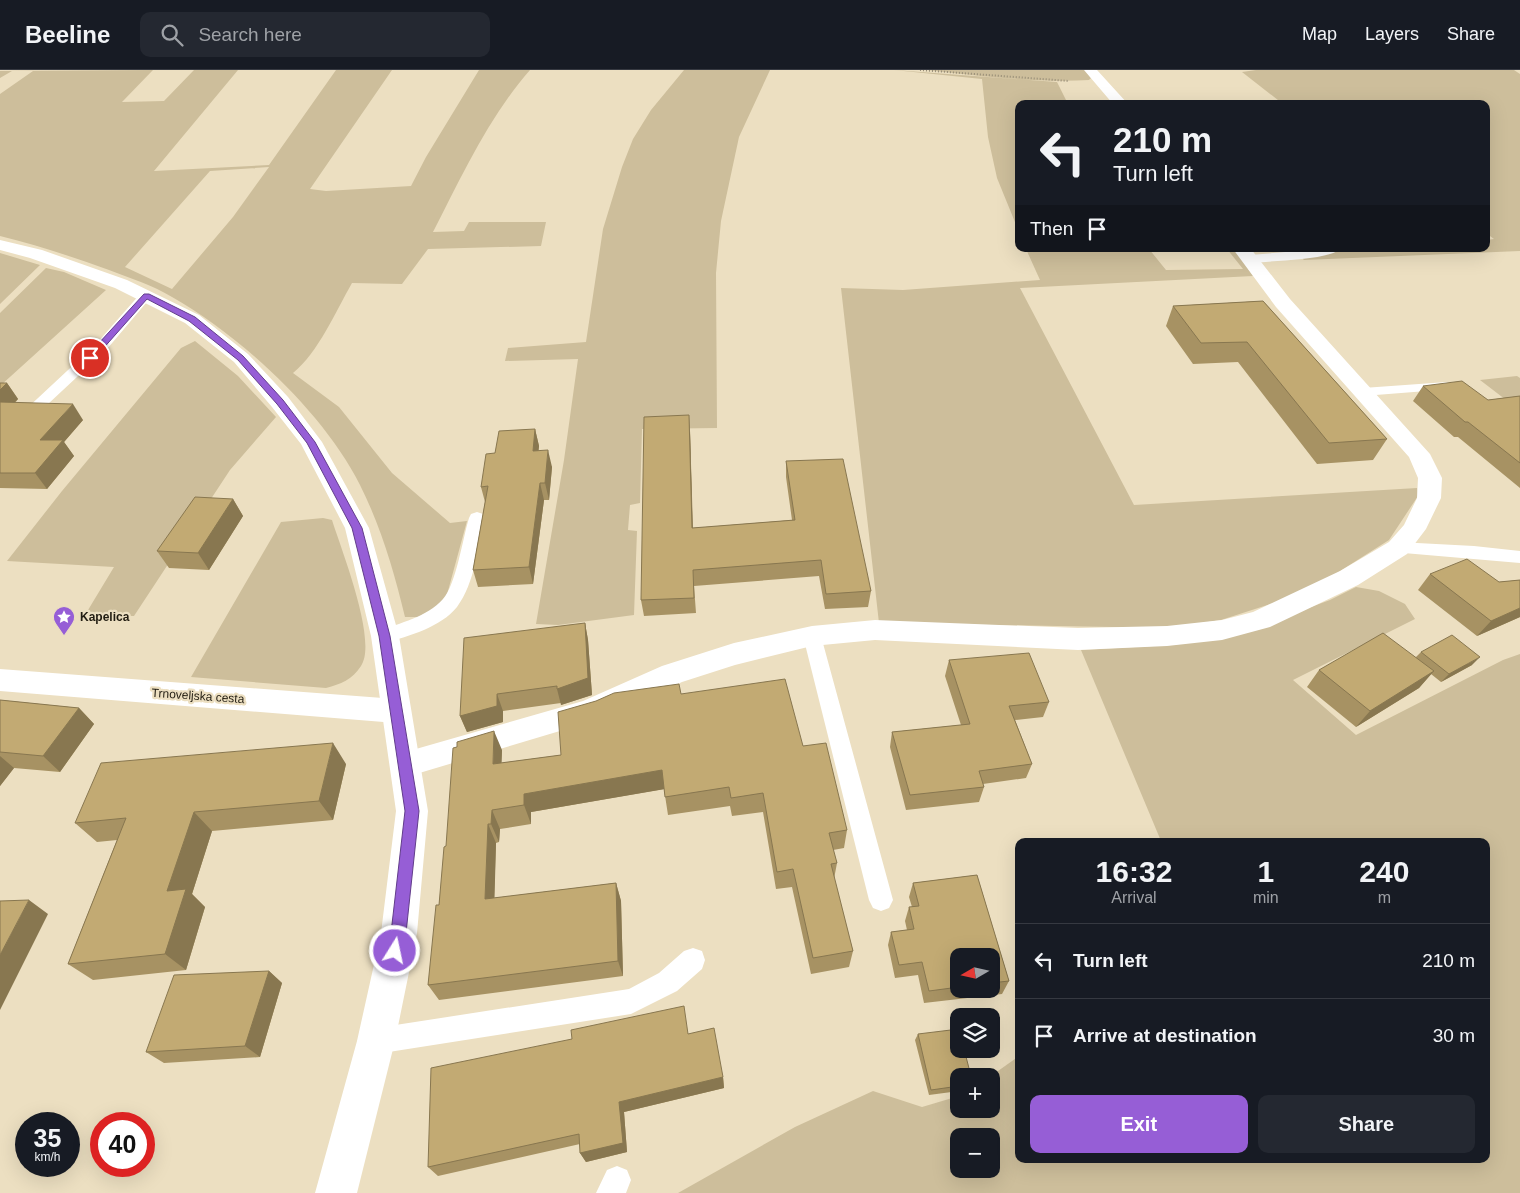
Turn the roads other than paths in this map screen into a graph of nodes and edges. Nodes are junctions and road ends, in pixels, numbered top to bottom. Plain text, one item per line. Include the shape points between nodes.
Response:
1 (1090, 70) edge
2 (1117, 100) edge
3 (0, 245) edge
4 (1325, 252) edge
5 (1246, 254) edge
6 (146, 296) junction
7 (1364, 392) junction
8 (1461, 392) edge
9 (28, 415) edge
10 (477, 518) dead end
11 (1398, 548) junction
12 (1520, 557) edge
13 (385, 636) junction
14 (812, 636) junction
15 (0, 680) edge
16 (396, 711) junction
17 (406, 764) junction
18 (881, 900) dead end
19 (694, 960) dead end
20 (376, 1041) junction
21 (336, 1193) edge

1 - 2 street
3 - 6 street via 36,254
4 - 5 lane
5 - 7 street via 1283,303
6 - 9 lane via 102,346
6 - 13 street via 192,319 240,358 311,442 357,528
7 - 8 lane via 1443,386
7 - 11 street via 1419,454 1430,478 1429,498 1414,529
10 - 13 lane via 452,602 421,624
11 - 12 lane via 1486,551
11 - 14 street via 1349,578 1295,605 1260,620 1222,630 1167,636 1078,639 875,630
13 - 16 street
14 - 17 street via 734,654 672,674 590,711
14 - 18 lane
15 - 16 street, Trnoveljska cesta
16 - 17 street
17 - 20 street via 412,811 399,933
19 - 20 lane via 668,982 631,1002
20 - 21 street

